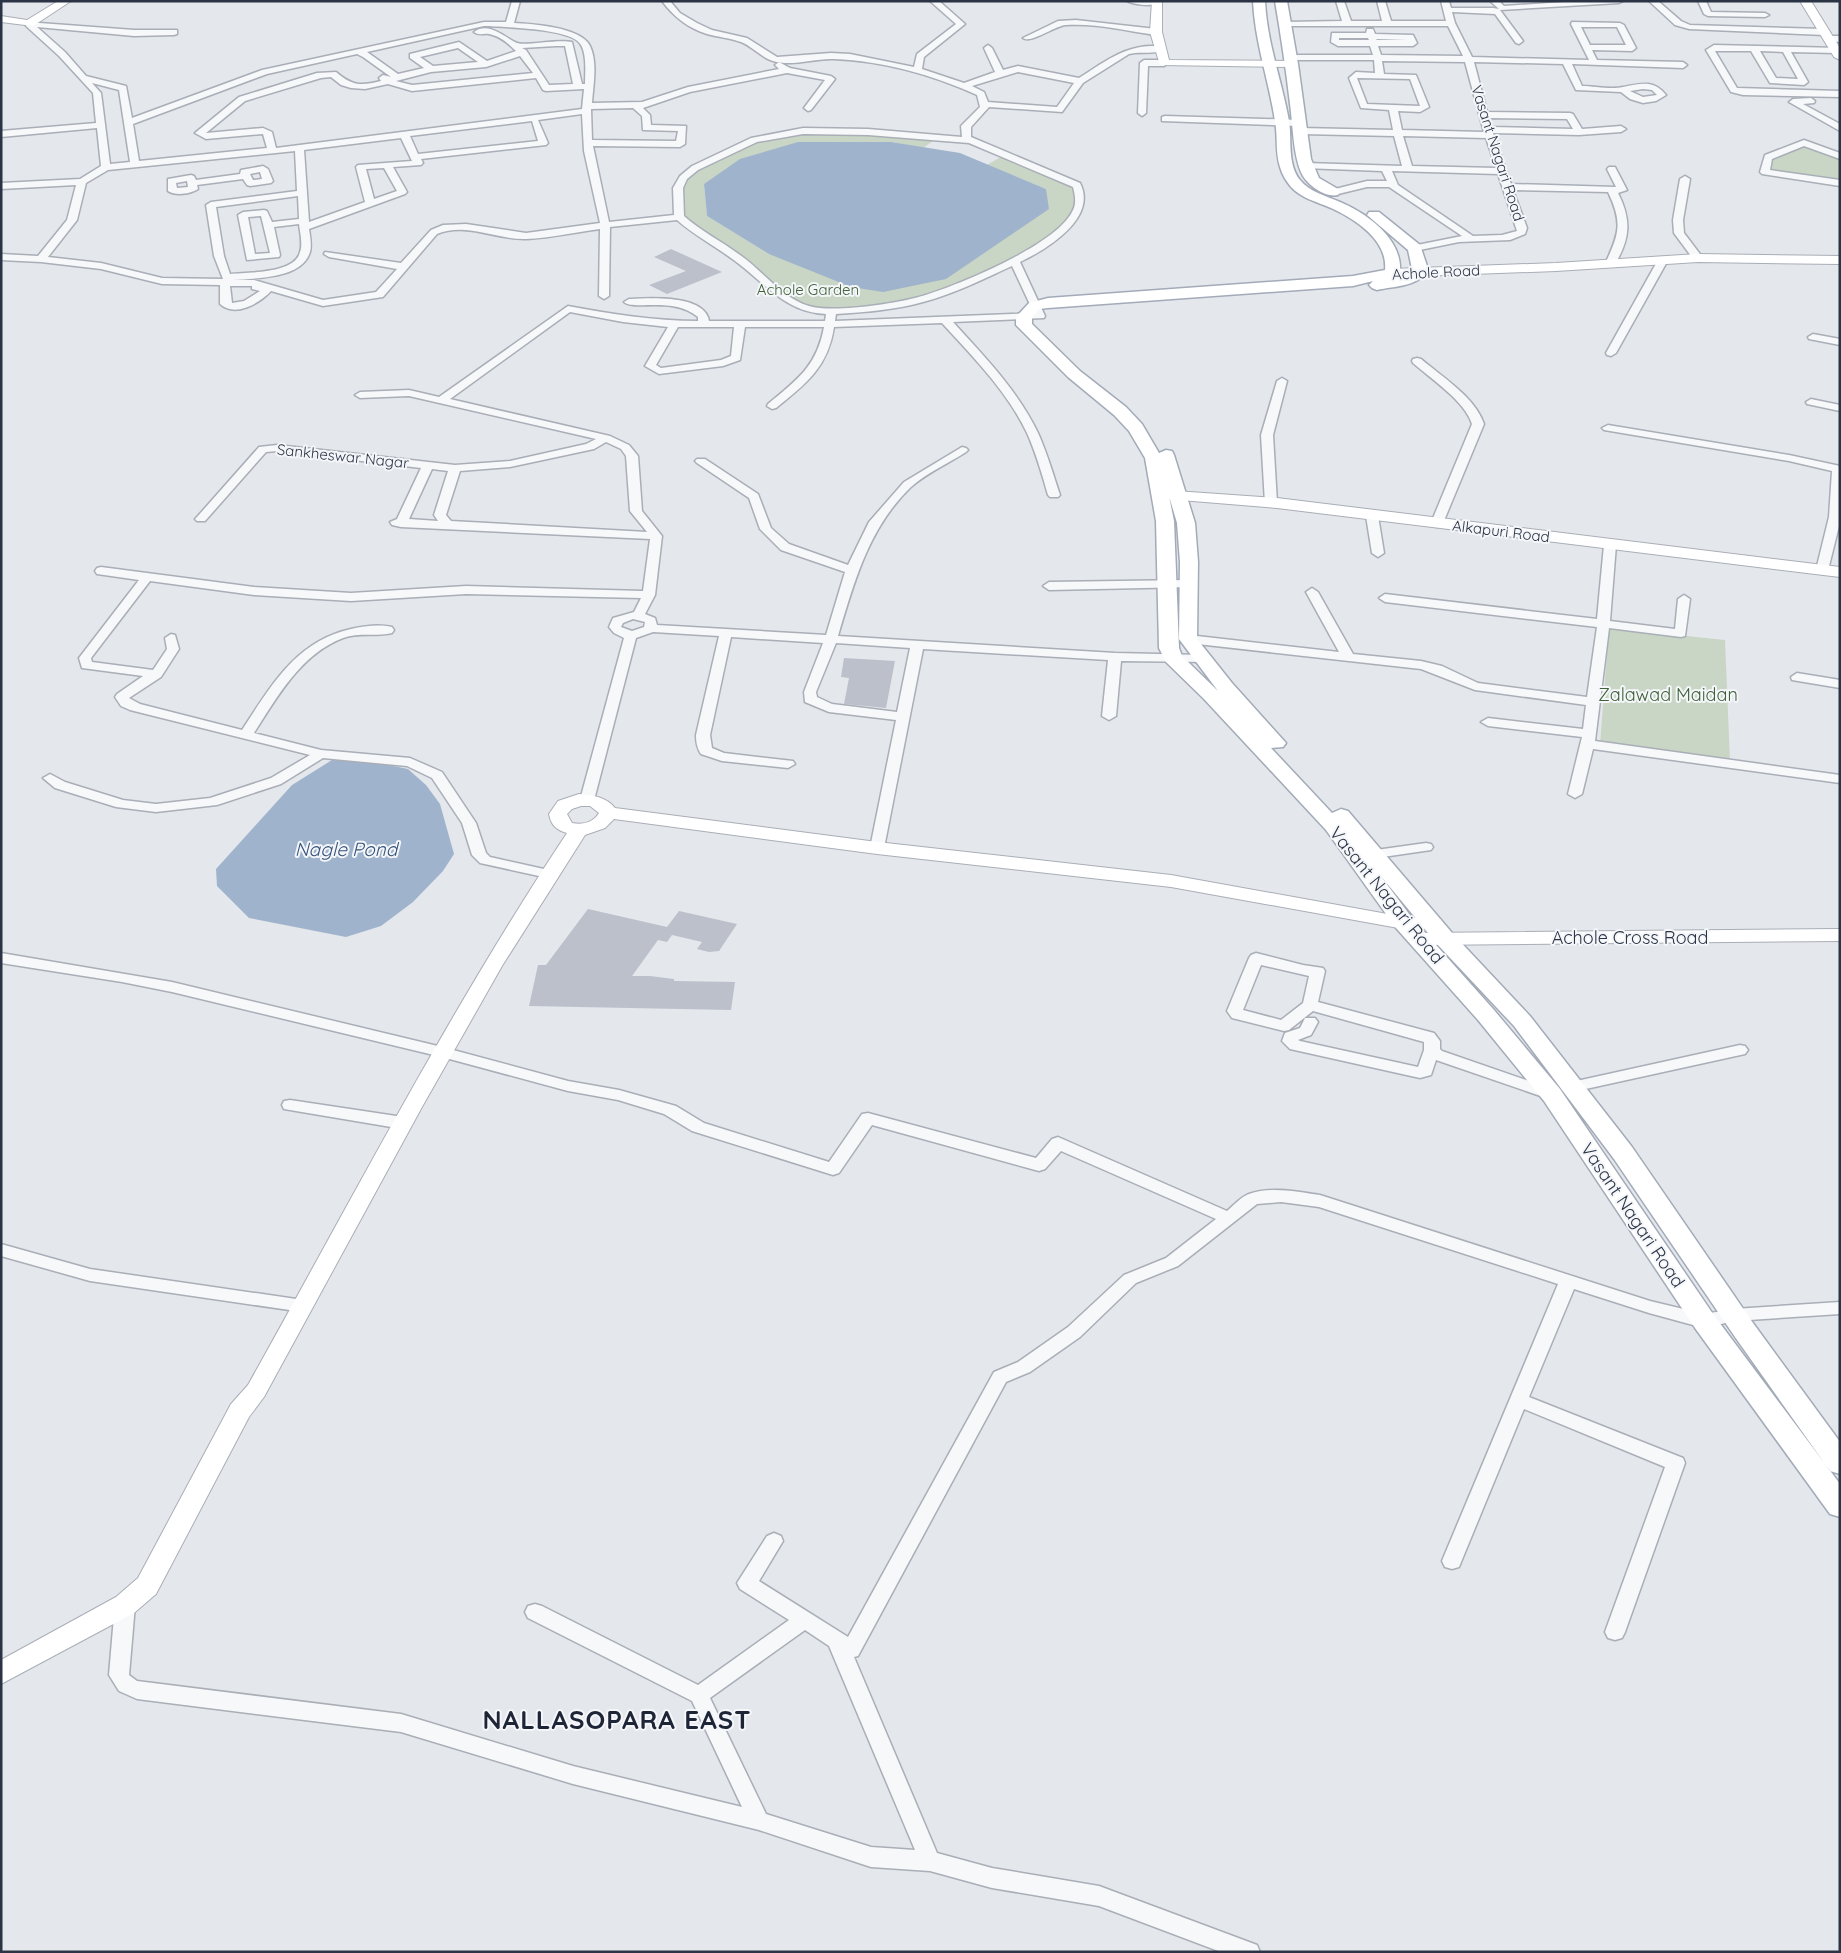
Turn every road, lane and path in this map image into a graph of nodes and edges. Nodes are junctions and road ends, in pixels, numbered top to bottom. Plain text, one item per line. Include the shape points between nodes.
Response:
1 (66, 1) edge
2 (516, 1) edge
3 (666, 1) edge
4 (934, 1) edge
5 (1131, 1) edge
6 (1259, 1) edge
7 (1281, 1) edge
8 (1340, 1) edge
9 (1381, 1) edge
10 (1390, 1) edge
11 (1472, 1) edge
12 (1494, 1) edge
13 (1619, 1) edge
14 (1654, 1) edge
15 (1702, 1) edge
16 (1805, 1) edge
17 (1157, 2) edge
18 (1446, 5) edge
19 (1760, 8) dead end
20 (1334, 12) edge
21 (1, 19) edge
22 (1391, 23) junction
23 (1451, 23) junction
24 (29, 24) junction
25 (510, 24) junction
26 (1286, 24) junction
27 (1347, 24) junction
28 (174, 32) dead end
29 (1156, 32) junction
30 (1371, 37) dead end
31 (1027, 38) dead end
32 (1519, 41) dead end
33 (1834, 43) edge
34 (515, 46) junction
35 (1587, 47) junction
36 (988, 48) dead end
37 (1754, 49) junction
38 (1160, 50) junction
39 (1786, 50) junction
40 (355, 51) junction
41 (523, 52) junction
42 (367, 56) junction
43 (777, 59) junction
44 (1378, 59) junction
45 (1469, 59) junction
46 (1291, 61) junction
47 (1566, 62) junction
48 (1594, 62) junction
49 (1164, 63) junction
50 (486, 64) junction
51 (1270, 64) junction
52 (1683, 65) dead end
53 (431, 69) junction
54 (787, 70) junction
55 (918, 70) junction
56 (1000, 73) junction
57 (539, 75) junction
58 (1380, 76) junction
59 (85, 78) junction
60 (394, 79) junction
61 (1080, 81) junction
62 (590, 86) junction
63 (964, 86) junction
64 (578, 87) junction
65 (123, 88) junction
66 (214, 90) junction
67 (1625, 90) dead end
68 (97, 92) junction
69 (1840, 94) edge
70 (242, 99) junction
71 (1840, 102) edge
72 (984, 104) junction
73 (636, 106) junction
74 (808, 108) dead end
75 (1393, 108) junction
76 (587, 109) junction
77 (1142, 112) dead end
78 (1483, 115) junction
79 (1165, 119) dead end
80 (130, 122) junction
81 (536, 122) dead end
82 (1282, 122) junction
83 (101, 125) junction
84 (1301, 127) junction
85 (1840, 128) edge
86 (1621, 129) dead end
87 (1398, 132) junction
88 (1489, 132) junction
89 (1579, 132) junction
90 (1, 134) edge
91 (404, 134) junction
92 (971, 140) junction
93 (588, 143) junction
94 (299, 148) junction
95 (272, 151) junction
96 (1840, 156) edge
97 (415, 158) junction
98 (135, 163) junction
99 (387, 165) junction
100 (1306, 166) junction
101 (106, 167) junction
102 (215, 168) junction
103 (1386, 168) junction
104 (1408, 168) junction
105 (1612, 169) dead end
106 (1501, 171) junction
107 (246, 176) dead end
108 (1685, 179) dead end
109 (82, 182) junction
110 (191, 183) dead end
111 (1840, 183) edge
112 (1391, 184) junction
113 (1, 186) edge
114 (1507, 187) junction
115 (219, 190) dead end
116 (1612, 190) junction
117 (1334, 192) junction
118 (302, 193) junction
119 (370, 203) junction
120 (679, 217) junction
121 (305, 224) junction
122 (606, 224) junction
123 (269, 225) junction
124 (1470, 238) junction
125 (1415, 248) junction
126 (329, 254) dead end
127 (1, 257) edge
128 (1698, 258) junction
129 (41, 259) junction
130 (1663, 260) junction
131 (1840, 260) edge
132 (1015, 261) junction
133 (1610, 264) junction
134 (404, 267) junction
135 (1392, 273) junction
136 (1416, 275) junction
137 (604, 296) dead end
138 (629, 302) dead end
139 (831, 311) junction
140 (1033, 313) junction
141 (945, 320) junction
142 (674, 324) junction
143 (704, 324) junction
144 (740, 324) junction
145 (829, 324) junction
146 (1814, 337) dead end
147 (1840, 342) edge
148 (1611, 353) dead end
149 (1417, 361) dead end
150 (1282, 380) dead end
151 (360, 395) dead end
152 (441, 400) junction
153 (1811, 402) dead end
154 (772, 406) dead end
155 (1840, 408) edge
156 (1608, 428) dead end
157 (606, 438) junction
158 (962, 450) dead end
159 (702, 461) dead end
160 (428, 465) junction
161 (440, 476) junction
162 (1054, 495) dead end
163 (1170, 496) junction
164 (1271, 503) junction
165 (1372, 516) junction
166 (201, 519) dead end
167 (1437, 523) junction
168 (448, 525) junction
169 (656, 536) junction
170 (1610, 544) junction
171 (1378, 552) dead end
172 (852, 570) junction
173 (1822, 570) junction
174 (102, 571) dead end
175 (1840, 572) edge
176 (147, 577) junction
177 (1178, 584) junction
178 (1049, 586) dead end
179 (1312, 592) dead end
180 (649, 595) junction
181 (1385, 598) dead end
182 (1684, 599) dead end
183 (638, 615) junction
184 (1603, 624) junction
185 (650, 628) junction
186 (388, 630) dead end
187 (726, 633) junction
188 (631, 635) junction
189 (171, 638) dead end
190 (831, 639) junction
191 (1188, 639) junction
192 (917, 645) junction
193 (1115, 657) junction
194 (1173, 658) junction
195 (1203, 658) junction
196 (1349, 658) junction
197 (156, 674) junction
198 (1797, 677) dead end
199 (1840, 684) edge
200 (1594, 702) junction
201 (1109, 716) dead end
202 (903, 717) junction
203 (1488, 722) dead end
204 (246, 735) junction
205 (1589, 739) junction
206 (321, 754) junction
207 (788, 764) dead end
208 (50, 778) dead end
209 (1840, 779) edge
210 (1575, 794) dead end
211 (587, 800) junction
212 (608, 813) junction
213 (579, 830) junction
214 (1426, 847) dead end
215 (877, 848) junction
216 (1376, 854) junction
217 (548, 874) junction
218 (1404, 923) junction
219 (1433, 934) junction
220 (1840, 935) edge
221 (1, 958) edge
222 (1310, 1005) junction
223 (1310, 1022) dead end
224 (1432, 1050) junction
225 (1740, 1050) dead end
226 (442, 1052) junction
227 (1562, 1091) junction
228 (290, 1106) dead end
229 (403, 1123) junction
230 (1228, 1218) junction
231 (1, 1250) edge
232 (1568, 1282) junction
233 (303, 1306) junction
234 (1840, 1308) edge
235 (1734, 1315) junction
236 (1704, 1321) junction
237 (1519, 1400) junction
238 (1840, 1463) edge
239 (1840, 1506) edge
240 (774, 1541) dead end
241 (1452, 1561) dead end
242 (125, 1604) junction
243 (535, 1612) dead end
244 (804, 1620) junction
245 (1615, 1632) dead end
246 (837, 1641) junction
247 (1, 1673) edge
248 (699, 1695) junction
249 (759, 1821) junction
250 (930, 1862) junction
251 (1249, 1952) edge

1 - 24 street
2 - 25 street
3 - 43 street via 677,15 694,25 744,40
4 - 55 street via 961,24 920,56
5 - 17 street
6 - 51 main road via 1259,24
7 - 26 main road
8 - 27 street
9 - 22 street
10 - 22 street
11 - 18 street
12 - 13 street via 1502,8 1515,8
14 - 33 street via 1678,23 1689,27
15 - 19 street via 1708,14 1765,15
16 - 33 street
17 - 29 street
18 - 23 street, Vasant Nagari Road
18 - 32 street via 1498,12
20 - 26 street
20 - 27 street
21 - 24 street
22 - 23 street
22 - 27 street
23 - 45 street, Vasant Nagari Road
24 - 28 street via 134,33
24 - 59 street
25 - 40 street via 484,24
25 - 62 street via 582,40 586,46
26 - 46 main road
29 - 31 street via 1076,22 1061,24
29 - 38 street
30 - 44 street
33 - 39 street
34 - 41 street
34 - 42 street via 486,31
34 - 64 street via 569,44
35 - 35 street via 1614,48 1632,48 1620,25 1575,24
35 - 48 street
36 - 56 street
37 - 39 street
37 - 39 street via 1773,82 1804,82
37 - 69 street via 1710,49 1734,90
38 - 49 street
38 - 61 street via 1126,52
40 - 42 street
40 - 60 street via 356,57 384,78
40 - 66 street via 265,72
41 - 50 street
41 - 57 street
42 - 60 street
43 - 54 street via 779,66
43 - 55 street via 850,57
44 - 45 street
44 - 46 street
44 - 58 street
45 - 47 street
45 - 78 street, Vasant Nagari Road
46 - 51 street
46 - 84 main road
47 - 48 street
47 - 67 street via 1579,88
48 - 52 street
49 - 51 street
49 - 77 street via 1144,63
50 - 53 street
50 - 53 street via 460,45 413,56
51 - 82 main road
53 - 60 street
54 - 73 street via 688,90
54 - 74 street via 830,78
55 - 63 street
56 - 61 street via 1018,69
56 - 63 street
57 - 60 street via 412,88 396,85
57 - 64 street via 546,88
58 - 75 street via 1353,76 1362,105
58 - 75 street via 1413,77 1425,107
59 - 65 street
59 - 68 street
60 - 70 street via 353,86 329,74
61 - 72 street via 1059,110
62 - 64 street
62 - 76 street
63 - 72 street via 981,94
65 - 68 street
65 - 80 street
66 - 70 street via 217,95
66 - 80 street
68 - 83 street
70 - 95 street via 201,135 263,130 267,132
71 - 85 street via 1793,102
72 - 92 street via 985,107 966,126
73 - 76 street
73 - 93 street via 646,115 646,128 683,128 680,144
75 - 87 street
76 - 91 street
76 - 93 street
78 - 88 street, Vasant Nagari Road
78 - 89 street via 1570,116
79 - 82 street
80 - 98 street
81 - 97 street via 543,143
82 - 84 street
82 - 135 main road via 1290,176 1310,194 1343,208 1375,231 1393,258
83 - 90 street
83 - 101 street
84 - 87 street
84 - 100 main road
86 - 89 street
87 - 88 street
87 - 104 street
88 - 89 street
88 - 106 street, Vasant Nagari Road
91 - 94 street
91 - 97 street
92 - 120 street via 835,130 803,131 754,140 695,168 683,178 678,188
92 - 132 street via 1077,185 1081,199 1076,215 1050,238
93 - 122 street
94 - 95 street
94 - 118 street
95 - 102 street
96 - 111 street via 1804,143 1768,157 1765,172
97 - 99 street via 418,163
98 - 101 street
98 - 102 street
99 - 119 street via 361,167
99 - 119 street via 402,192
100 - 103 street
100 - 117 main road via 1314,182
101 - 109 street
102 - 107 street
102 - 110 street
102 - 115 street
103 - 104 street
103 - 112 street
104 - 106 street
105 - 116 street via 1622,190
106 - 114 street, Vasant Nagari Road
108 - 128 street via 1679,233
109 - 113 street
109 - 129 street via 72,220
112 - 117 street via 1363,185
112 - 124 street
114 - 116 street
114 - 124 street, Vasant Nagari Road via 1522,232 1507,237
116 - 133 street via 1623,212 1624,233
117 - 125 main road via 1361,206
118 - 121 street
118 - 121 street via 211,205 226,277 270,274 294,266 302,260 306,250
119 - 121 street
120 - 122 street
120 - 139 street via 768,282 782,297 806,309
121 - 123 street
122 - 134 street via 526,236 459,226 441,228
122 - 137 street
123 - 123 street via 275,255 251,258 243,215 264,213
124 - 125 street, Vasant Nagari Road
125 - 136 main road via 1420,262
126 - 134 street
127 - 129 street
128 - 130 street, Achole Road
128 - 131 street, Achole Road
129 - 134 street via 101,266 162,281 186,280 225,287 254,283 323,303 379,294
130 - 133 street, Achole Road
130 - 148 street
132 - 139 street via 920,300 878,308
132 - 140 street
133 - 136 street, Achole Road
135 - 136 street, Achole Road
135 - 140 main road, Achole Road via 1353,281 1061,301
136 - 140 main road, Achole Road via 1360,288 1066,306
138 - 143 street via 666,301 693,308 703,316
139 - 145 street
140 - 141 street
140 - 163 main road via 1024,325 1028,332 1136,428 1154,458
141 - 145 street
141 - 162 street via 985,364 1028,423
142 - 143 street
142 - 144 street via 671,334 651,361 650,366 659,371 724,363 736,358
142 - 152 street via 568,309
143 - 144 street
144 - 145 street
145 - 154 street via 826,345 806,378
146 - 147 street
149 - 167 street via 1478,418
150 - 164 street via 1267,435
151 - 152 street via 409,393
152 - 157 street
153 - 155 street
156 - 173 street via 1838,469 1835,517
157 - 161 street, Sankheswar Nagar via 590,447
157 - 169 street via 625,447 632,456 636,511
158 - 172 street via 908,484 875,522
159 - 172 street via 754,496 766,529 785,547
160 - 161 street
160 - 161 street, Sankheswar Nagar
160 - 166 street, Sankheswar Nagar via 263,449
161 - 168 street via 440,515
161 - 168 street via 399,522
163 - 164 street, Alkapuri Road
163 - 177 main road via 1165,521
164 - 165 street, Alkapuri Road
165 - 167 street, Alkapuri Road
165 - 171 street
167 - 170 street, Alkapuri Road
168 - 169 street
169 - 180 street
170 - 173 street, Alkapuri Road
170 - 184 street
172 - 190 street
173 - 175 street, Alkapuri Road
174 - 176 street
176 - 180 street via 254,592 351,597 466,590
176 - 197 street via 85,658 87,665
177 - 178 street
177 - 191 main road
177 - 194 main road via 1169,648
179 - 196 street
180 - 183 street
181 - 184 street
182 - 184 street via 1681,633
183 - 185 street via 651,621
183 - 188 street via 621,618 615,624 620,632
184 - 200 street
185 - 187 street
185 - 188 street
186 - 204 street via 369,628 344,632 309,652 284,676
187 - 190 street
187 - 207 street via 703,735 706,751 722,757
188 - 211 street
189 - 197 street via 173,649
190 - 192 street
190 - 202 street via 810,699 829,708
191 - 195 main road, Vasant Nagari Road
191 - 196 street
192 - 193 street
192 - 202 street
193 - 194 street
193 - 201 street
194 - 195 street
194 - 218 main road, Vasant Nagari Road via 1333,826
195 - 216 main road, Vasant Nagari Road
196 - 200 street via 1421,665 1488,689
197 - 204 street via 130,689 122,697 126,703
198 - 199 street
200 - 205 street
202 - 215 street
203 - 205 street
204 - 206 street
205 - 209 street
205 - 210 street
206 - 208 street via 276,781 212,802 156,808 121,804 60,785
206 - 217 street via 410,762 437,775 469,823 479,855 496,864
211 - 212 street via 602,804
211 - 213 street via 572,802 558,814 560,822
212 - 213 street via 602,823
212 - 215 street
213 - 217 street
214 - 216 street
215 - 218 street via 1171,881
216 - 219 main road, Vasant Nagari Road
217 - 226 street
218 - 219 main road, Vasant Nagari Road
219 - 220 street, Achole Cross Road
219 - 227 main road, Vasant Nagari Road via 1486,1014
221 - 226 street via 156,984
222 - 222 street via 1318,971 1304,972 1256,958 1235,1011 1284,1026
222 - 224 street via 1429,1037
223 - 224 street via 1306,1032 1290,1037 1290,1041 1295,1045 1420,1073 1425,1071
224 - 227 street via 1437,1055
225 - 227 street
226 - 229 street
226 - 230 street via 568,1086 619,1094 670,1110 698,1127 833,1169 868,1118 1039,1165 1058,1143
227 - 235 main road, Vasant Nagari Road via 1623,1152
227 - 236 main road, Vasant Nagari Road
228 - 229 street
229 - 233 street
230 - 232 street via 1253,1199 1281,1196 1320,1201
230 - 246 street via 1172,1262 1130,1279 1074,1332 1024,1366 1000,1377 851,1650
231 - 233 street via 90,1275
232 - 236 street
232 - 237 street
233 - 242 street via 256,1391 240,1411 147,1586
234 - 235 street
235 - 236 street
235 - 238 main road, Vasant Nagari Road
236 - 239 main road, Vasant Nagari Road
237 - 241 street
237 - 245 street via 1676,1463
240 - 244 street via 747,1584
242 - 247 street
242 - 249 street via 119,1675 121,1681 137,1690 401,1723 573,1775
243 - 248 street
244 - 246 street
244 - 248 street
246 - 250 street
248 - 249 street
249 - 250 street via 871,1857
250 - 251 street via 992,1878 1099,1896

